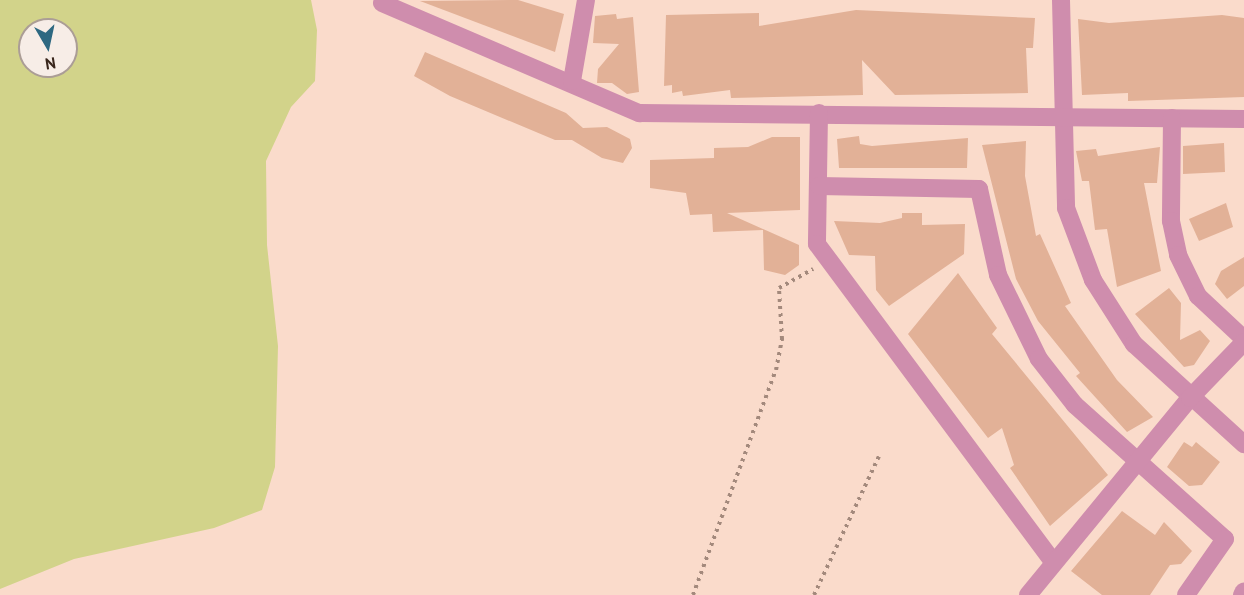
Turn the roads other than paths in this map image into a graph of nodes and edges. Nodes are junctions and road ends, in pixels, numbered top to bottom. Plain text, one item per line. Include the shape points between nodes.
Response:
1 (586, 0) edge
2 (1061, 0) edge
3 (382, 3) dead end
4 (572, 81) junction
5 (819, 113) junction
6 (1060, 115) junction
7 (1172, 118) junction
8 (1244, 119) edge
9 (819, 186) junction
10 (1244, 341) edge
11 (1190, 398) junction
12 (1244, 444) edge
13 (1138, 465) junction
14 (1054, 564) junction
15 (1244, 591) edge
16 (1028, 595) edge
17 (1186, 595) edge
18 (1242, 595) edge

1 - 4 street
2 - 6 street
3 - 4 street
4 - 5 street via 639,113
5 - 6 street
5 - 9 street
6 - 7 street
6 - 11 street via 1066,208 1093,280 1134,344
7 - 8 street
7 - 10 street via 1172,221 1178,255 1198,296
9 - 13 street via 979,189 998,275 1022,330 1075,405
9 - 14 street via 817,244
10 - 11 street
11 - 12 street
11 - 13 street
13 - 14 street
13 - 17 street via 1225,539
14 - 16 street
15 - 18 street

